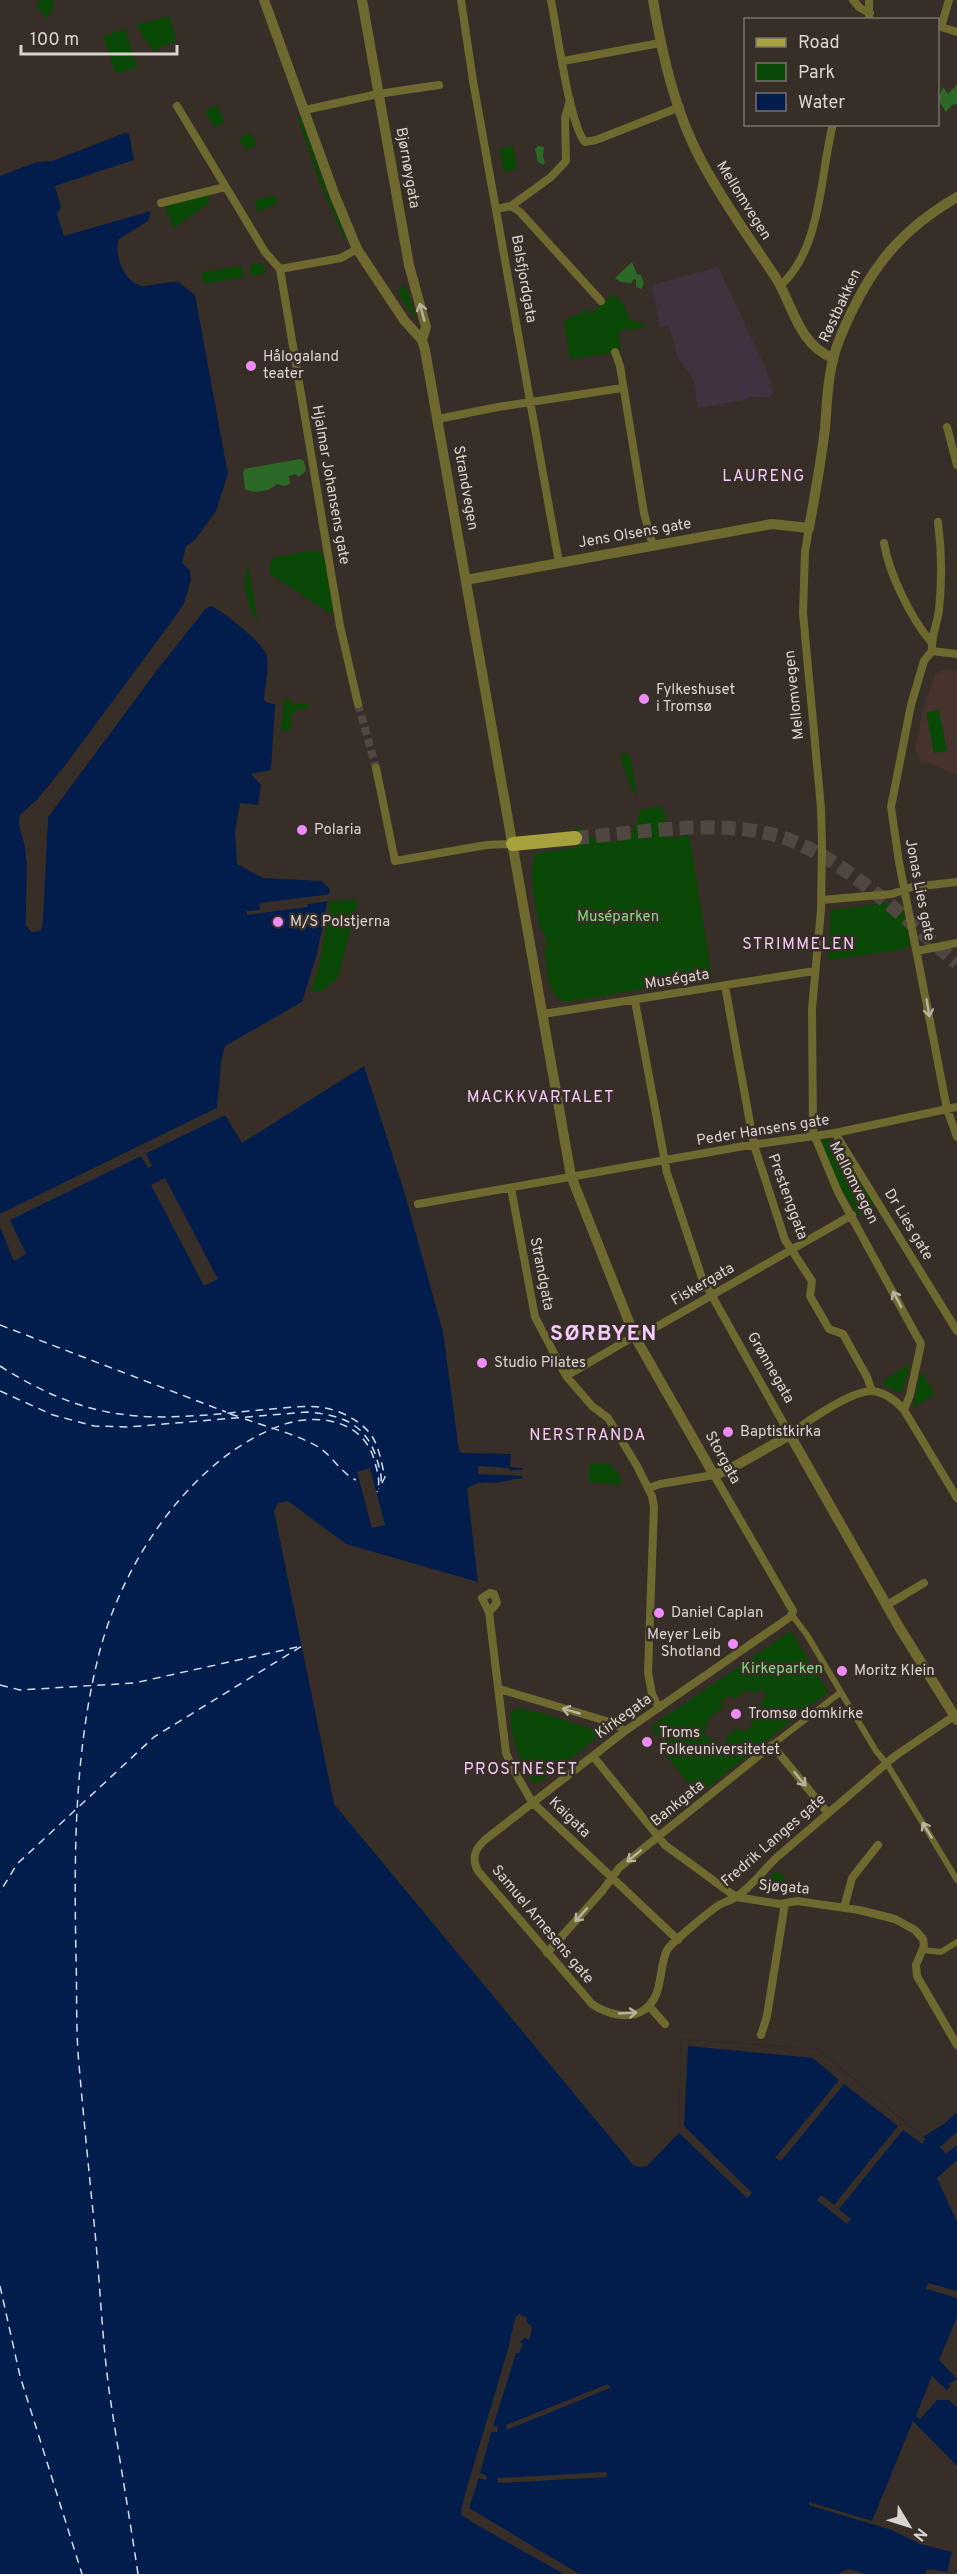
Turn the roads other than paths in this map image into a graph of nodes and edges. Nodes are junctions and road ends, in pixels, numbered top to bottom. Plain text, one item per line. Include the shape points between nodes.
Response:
1 (264, 0) edge
2 (362, 0) edge
3 (461, 0) edge
4 (551, 0) edge
5 (653, 0) edge
6 (853, 0) edge
7 (869, 0) edge
8 (949, 0) edge
9 (869, 16) edge
10 (939, 27) edge
11 (957, 32) edge
12 (660, 43) junction
13 (563, 61) junction
14 (439, 85) dead end
15 (378, 94) junction
16 (570, 100) junction
17 (177, 106) dead end
18 (680, 107) junction
19 (305, 110) junction
20 (832, 126) edge
21 (225, 187) junction
22 (957, 197) edge
23 (161, 203) dead end
24 (511, 207) junction
25 (497, 209) junction
26 (357, 249) junction
27 (280, 269) junction
28 (780, 286) junction
29 (601, 301) dead end
30 (422, 340) junction
31 (615, 352) dead end
32 (833, 358) junction
33 (622, 388) junction
34 (531, 402) junction
35 (438, 419) junction
36 (947, 427) dead end
37 (957, 465) edge
38 (938, 522) dead end
39 (809, 528) junction
40 (884, 543) dead end
41 (653, 546) junction
42 (559, 563) junction
43 (466, 580) junction
44 (931, 642) junction
45 (932, 651) junction
46 (957, 654) edge
47 (358, 704) tunnel mouth
48 (376, 768) tunnel mouth
49 (575, 838) tunnel mouth
50 (513, 844) junction
51 (957, 882) edge
52 (904, 891) junction
53 (821, 900) junction
54 (957, 943) edge
55 (918, 951) junction
56 (814, 971) junction
57 (725, 986) junction
58 (635, 1000) junction
59 (543, 1014) junction
60 (957, 1107) edge
61 (947, 1109) junction
62 (835, 1133) junction
63 (814, 1135) junction
64 (957, 1137) edge
65 (754, 1145) junction
66 (665, 1161) junction
67 (571, 1176) junction
68 (511, 1188) junction
69 (418, 1204) dead end
70 (852, 1215) junction
71 (791, 1250) junction
72 (711, 1296) junction
73 (957, 1331) edge
74 (635, 1337) junction
75 (566, 1376) junction
76 (872, 1391) junction
77 (904, 1410) junction
78 (790, 1435) junction
79 (714, 1475) junction
80 (649, 1488) junction
81 (957, 1498) edge
82 (924, 1583) dead end
83 (887, 1605) junction
84 (489, 1612) dead end
85 (792, 1615) junction
86 (499, 1689) junction
87 (841, 1692) junction
88 (659, 1708) junction
89 (956, 1717) edge
90 (625, 1731) junction
91 (772, 1745) junction
92 (593, 1756) junction
93 (887, 1764) junction
94 (532, 1802) junction
95 (828, 1814) junction
96 (658, 1837) junction
97 (878, 1845) dead end
98 (477, 1847) joint
99 (612, 1876) junction
100 (957, 1880) edge
101 (736, 1897) junction
102 (785, 1903) junction
103 (844, 1908) junction
104 (678, 1940) junction
105 (957, 1942) edge
106 (923, 1950) junction
107 (547, 1953) junction
108 (649, 2006) junction
109 (665, 2024) dead end
110 (761, 2035) dead end
111 (957, 2045) edge

1 - 19 street, Strandvegen
2 - 15 street, Bjørnøygata
3 - 25 street, Balsfjordgata
4 - 13 street
5 - 12 street, Mellomvegen
6 - 9 street
7 - 9 street
8 - 10 street
10 - 11 street
12 - 13 street
12 - 18 street, Mellomvegen
13 - 16 street
14 - 15 street
15 - 19 street
30 -> 15 street, Bjørnøygata via 426,327
16 - 18 street via 578,130 588,143
16 - 24 street via 565,118 566,161
17 - 21 street, Hjalmar Johansens gate
18 - 28 street, Mellomvegen via 706,169
19 - 26 street, Strandvegen
20 - 28 street via 813,226 797,266
21 - 23 street
21 - 27 street, Hjalmar Johansens gate
22 - 32 street, Røstbakken via 906,233 886,254 856,302
24 - 25 street
24 - 29 street via 533,225
25 - 34 street, Balsfjordgata
26 - 27 street via 341,258
26 - 30 street, Strandvegen via 404,320
27 - 47 street, Hjalmar Johansens gate via 340,626
28 - 32 street, Mellomvegen via 810,343
30 - 35 street, Strandvegen
31 - 33 street
32 - 39 street, Mellomvegen
33 - 34 street
33 - 41 street
34 - 35 street
34 - 42 street, Balsfjordgata
35 - 43 street, Strandvegen
36 - 37 street
38 - 44 street via 942,573 939,612
39 - 41 street, Jens Olsens gate via 772,524
39 - 53 street, Mellomvegen via 803,613 821,808
40 - 44 street via 897,582
41 - 42 street, Jens Olsens gate
42 - 43 street, Jens Olsens gate
43 - 50 street, Strandvegen
44 - 45 street
45 - 46 street
45 - 52 street, Jonas Lies gate via 924,661 911,705 892,792
48 - 50 street via 395,861
49 - 50 main road
50 - 59 street, Strandvegen
51 - 52 street
52 - 53 street
52 - 55 street, Jonas Lies gate
53 - 56 street, Mellomvegen
54 - 55 street
55 -> 61 street, Jonas Lies gate
56 - 57 street, Muségata
56 - 63 street, Mellomvegen
57 - 58 street, Muségata
57 - 65 street, Prestenggata
58 - 59 street, Muségata
58 - 66 street, Grønnegata
59 - 67 street, Storgata
60 - 61 street, Peder Hansens gate
61 - 62 street, Peder Hansens gate
61 - 64 street, Jonas Lies gate
62 - 63 street, Peder Hansens gate
62 - 73 street, Dr Lies gate
63 - 65 street, Peder Hansens gate
63 - 70 street, Mellomvegen via 832,1180
65 - 66 street, Peder Hansens gate
65 - 71 street, Prestenggata
66 - 67 street, Peder Hansens gate
66 - 72 street, Grønnegata
67 - 68 street, Peder Hansens gate
67 - 74 street, Storgata
68 - 69 street
68 - 75 street, Strandgata via 535,1317
70 - 71 street, Fiskergata
77 -> 70 street, Mellomvegen via 921,1344
71 - 72 street, Fiskergata
71 - 76 street, Prestenggata via 812,1281 810,1296 829,1329 843,1334
72 - 74 street, Fiskergata
72 - 78 street, Grønnegata
74 - 75 street, Fiskergata
74 - 79 street, Storgata
75 - 80 street, Strandgata via 608,1418
76 - 77 street via 888,1397
76 - 78 street via 849,1398
77 - 81 street
78 - 79 street
78 - 83 street, Grønnegata
79 - 80 street
79 - 85 street, Storgata via 792,1607
80 - 88 street, Strandgata via 654,1504 648,1672
82 - 83 street
83 - 89 street, Grønnegata
84 - 86 street, Kaigata
85 - 87 street, Storgata
85 - 88 street, Kirkegata
90 -> 86 street via 613,1723
86 - 94 street, Kaigata via 506,1753
87 - 91 street, Bankgata
87 - 93 street, Storgata
88 - 90 street, Kirkegata
89 - 93 street, Fredrik Langes gate
90 - 92 street, Kirkegata
91 -> 95 street
91 - 96 street, Bankgata
92 - 94 street, Kirkegata
92 - 96 street, Sjøgata
93 - 95 street, Fredrik Langes gate
100 -> 93 street, Storgata
94 - 98 street, Kirkegata
94 - 99 street, Kaigata
95 - 101 street, Fredrik Langes gate
96 -> 99 street, Bankgata
96 - 101 street, Sjøgata
97 - 103 street via 852,1878
98 - 107 street, Samuel Arnesens gate via 474,1862 478,1871
99 - 104 street, Kaigata
99 -> 107 street, Bankgata
101 - 102 street, Sjøgata
101 - 104 street, Fredrik Langes gate via 720,1905
102 - 103 street, Sjøgata via 797,1901
102 - 110 street
103 - 106 street, Sjøgata via 902,1923 920,1934
104 - 108 street, Fredrik Langes gate via 668,1949
105 - 106 street via 941,1952
106 - 111 street via 915,1971
107 -> 108 street, Samuel Arnesens gate via 590,2003 605,2012 634,2014
108 - 109 street

